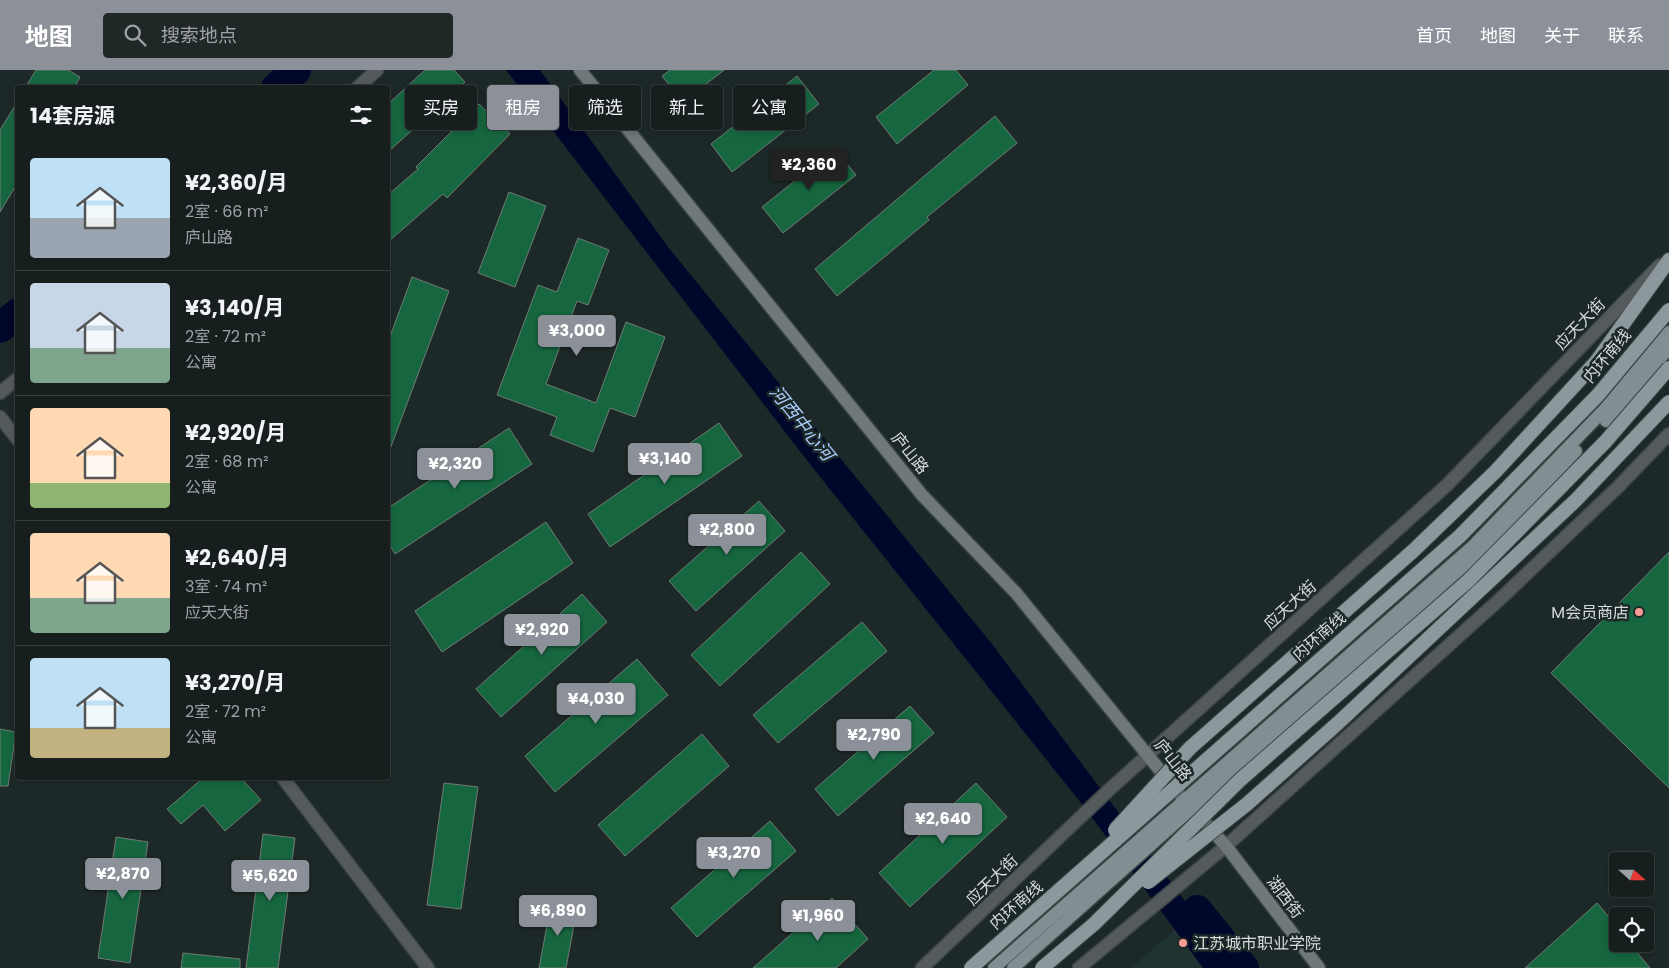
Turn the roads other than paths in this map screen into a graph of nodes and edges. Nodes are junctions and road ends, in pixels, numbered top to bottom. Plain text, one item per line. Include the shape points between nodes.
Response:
1 (377, 70) edge
2 (580, 70) edge
3 (360, 85) edge
4 (1669, 256) edge
5 (1669, 260) edge
6 (1669, 310) edge
7 (1669, 332) edge
8 (1669, 348) edge
9 (1669, 368) edge
10 (15, 380) edge
11 (0, 393) edge
12 (1669, 402) edge
13 (0, 417) edge
14 (1669, 434) edge
15 (15, 436) edge
16 (1148, 756) junction
17 (285, 780) edge
18 (1188, 805) junction
19 (1226, 846) junction
20 (1066, 885) junction
21 (1094, 924) junction
22 (428, 968) edge
23 (922, 968) edge
24 (971, 968) edge
25 (994, 968) edge
26 (1012, 968) edge
27 (1042, 968) edge
28 (1079, 968) edge
29 (1319, 968) edge

1 - 3 street
2 - 16 main road, 庐山路 via 922,495 1016,593
4 - 16 street, 应天大街 via 1447,485
5 - 20 highway, bridge via 1596,362 1496,471 1413,551 1190,748
6 - 20 highway, 内环南线, bridge via 1598,395 1460,536
7 - 18 main road via 1605,409 1472,546
8 - 18 main road via 1612,414 1478,553
9 - 21 highway, bridge via 1606,441 1468,581 1240,780
10 - 11 street
12 - 21 highway, bridge via 1576,500 1338,723 1247,804
13 - 15 street
14 - 19 street via 1499,600
16 - 18 main road, 庐山路
16 - 23 street, 应天大街
17 - 22 street
18 - 19 main road, 庐山路
18 - 25 main road
18 - 26 main road
19 - 28 street
19 - 29 main road, 湖西街
20 - 24 highway, 内环南线, bridge
21 - 27 highway, bridge

